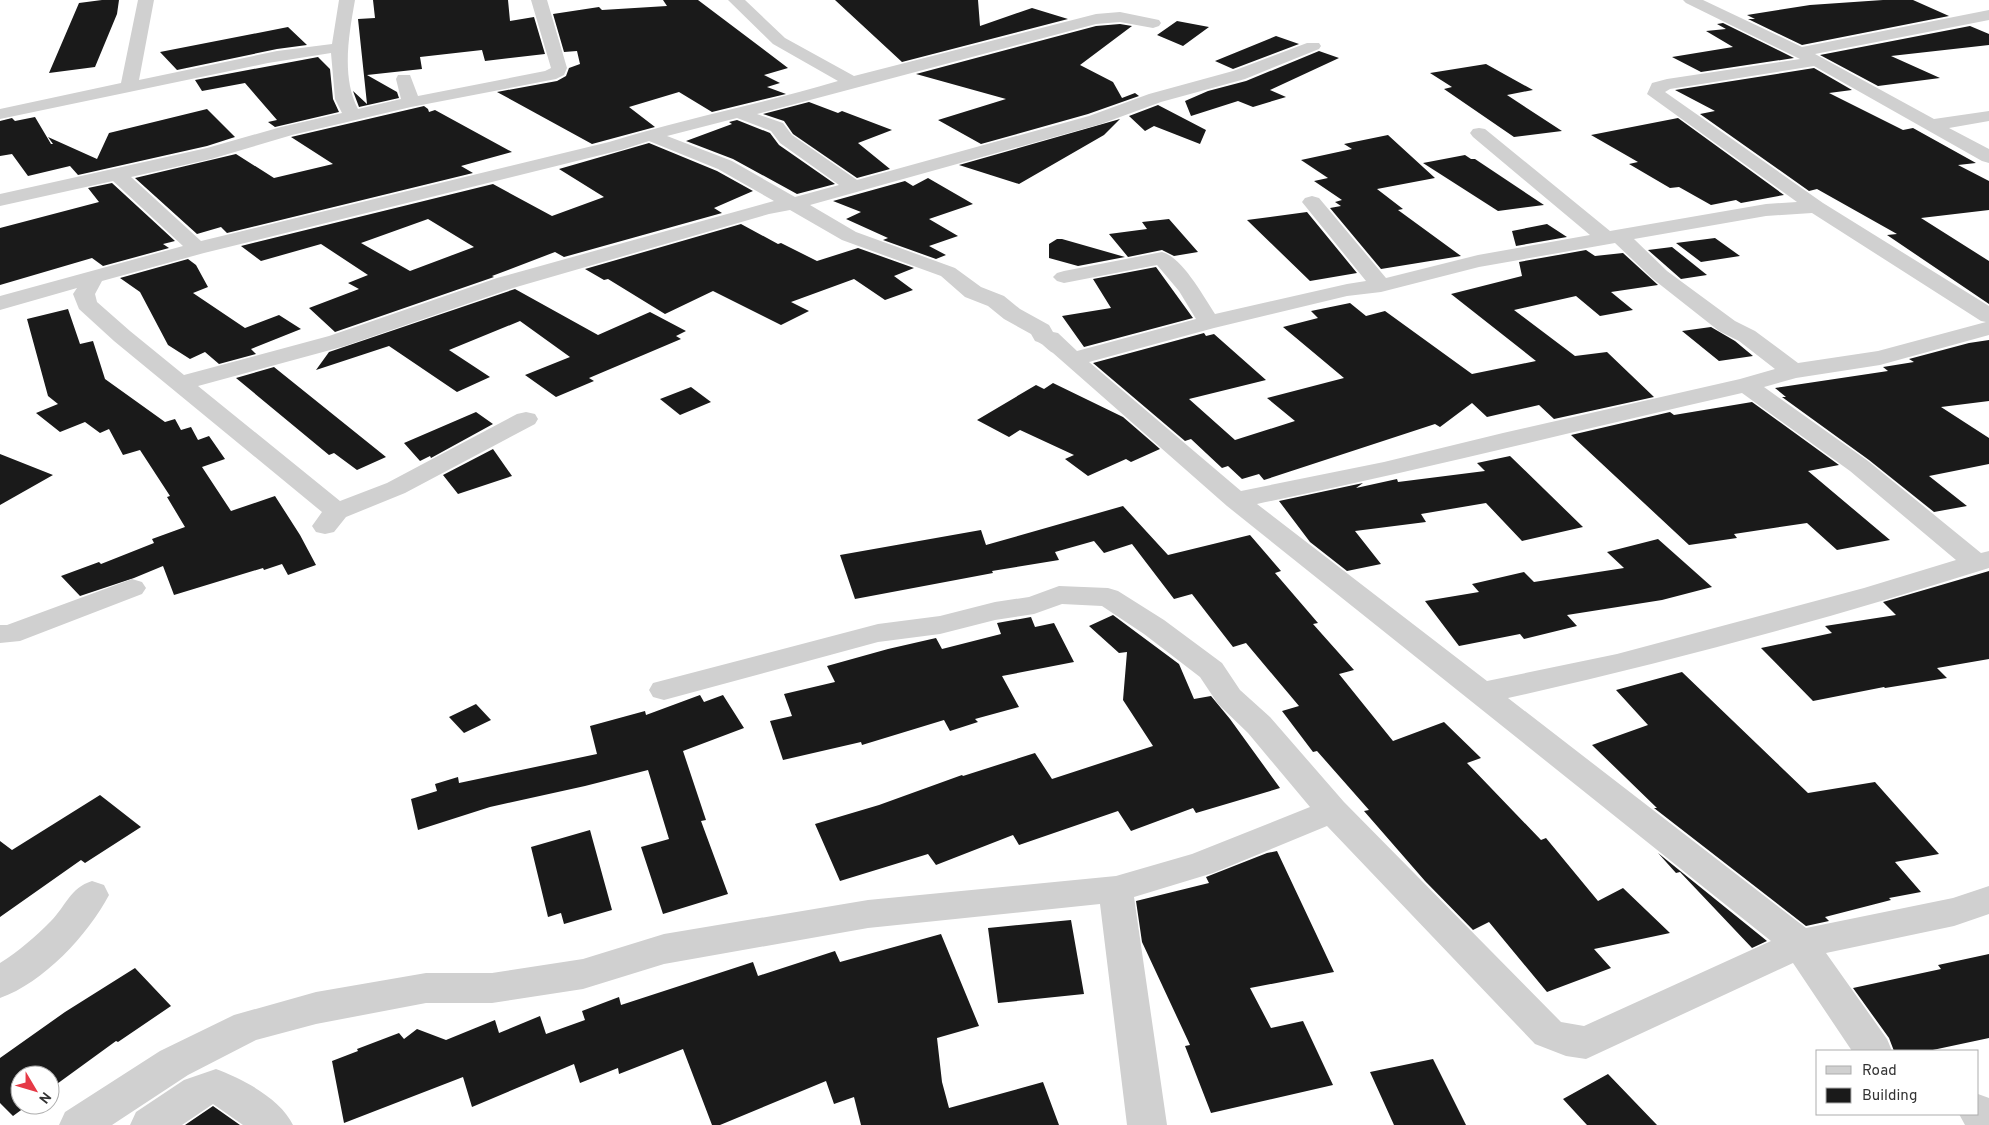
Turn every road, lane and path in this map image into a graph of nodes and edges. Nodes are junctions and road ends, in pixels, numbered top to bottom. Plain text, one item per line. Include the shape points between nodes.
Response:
1 (146, 0) edge
2 (347, 0) edge
3 (539, 0) edge
4 (736, 0) edge
5 (1691, 0) edge
6 (1989, 15) edge
7 (1153, 24) dead end
8 (1312, 46) dead end
9 (339, 47) junction
10 (1808, 57) junction
11 (404, 79) dead end
12 (852, 82) junction
13 (129, 85) junction
14 (411, 102) junction
15 (737, 112) junction
16 (0, 114) edge
17 (1989, 116) edge
18 (353, 117) junction
19 (1933, 126) junction
20 (1479, 133) dead end
21 (650, 135) junction
22 (1989, 157) edge
23 (117, 174) junction
24 (853, 186) junction
25 (0, 200) edge
26 (1312, 202) dead end
27 (1811, 202) junction
28 (793, 204) junction
29 (1613, 237) junction
30 (197, 248) junction
31 (95, 275) junction
32 (1064, 277) dead end
33 (1381, 286) junction
34 (0, 303) edge
35 (1989, 316) edge
36 (1209, 322) junction
37 (1989, 328) edge
38 (1073, 359) junction
39 (1793, 371) junction
40 (181, 383) junction
41 (1746, 385) junction
42 (526, 419) dead end
43 (1236, 500) junction
44 (1982, 561) edge
45 (132, 588) dead end
46 (0, 634) edge
47 (664, 690) dead end
48 (1481, 693) junction
49 (1332, 811) junction
50 (1116, 889) junction
51 (92, 895) dead end
52 (1989, 900) edge
53 (1800, 944) junction
54 (0, 983) edge
55 (1872, 1050) edge
56 (88, 1124) edge
57 (150, 1125) edge
58 (272, 1125) edge
59 (1147, 1125) edge

1 - 13 street
2 - 9 street
3 - 14 street via 558,72
4 - 12 street via 779,41
5 - 10 street
6 - 10 street
7 - 12 street via 1120,17 1096,19
8 - 24 street via 1239,75 1155,98 1095,120
9 - 13 street
9 - 18 street via 344,99
10 - 19 street
10 - 27 street via 1667,84 1658,87 1656,94
11 - 14 street
12 - 15 street
13 - 16 street
14 - 18 street
15 - 21 street
15 - 24 street via 777,128 786,139
17 - 19 street
18 - 23 street
19 - 22 street
20 - 29 street
21 - 28 street via 726,165
21 - 30 street
23 - 25 street
23 - 30 street
24 - 28 street
26 - 33 street
27 - 29 street
27 - 35 street
28 - 38 street via 849,236 948,272 973,292 996,301 1041,330 1043,336 1050,338
28 - 40 street via 767,208 557,267 337,341
29 - 33 street via 1478,261
29 - 39 street via 1727,326 1747,336
30 - 31 street
31 - 34 street
31 - 40 street via 84,294 87,304
32 - 36 street via 1162,258 1188,288
33 - 36 street via 1347,290
36 - 38 street
37 - 39 street via 1880,358
38 - 43 street
39 - 41 street
40 - 42 street via 331,519
41 - 43 street via 1384,470
41 - 44 street via 1859,466
43 - 48 street
44 - 48 street via 1617,664
45 - 46 street via 10,634
47 - 49 street via 878,633 940,625 1034,605 1059,595 1108,597 1211,670 1229,697 1259,725
48 - 53 street
49 - 50 street via 1201,864
49 - 53 street via 1548,1033 1566,1040 1586,1043
50 - 56 street via 868,914 664,949 583,974 492,988 426,988 316,1008 247,1026 174,1063
50 - 59 street
51 - 54 street via 66,929 39,956
52 - 53 street via 1954,912
53 - 55 street
57 - 58 street via 198,1092 216,1086 238,1098

